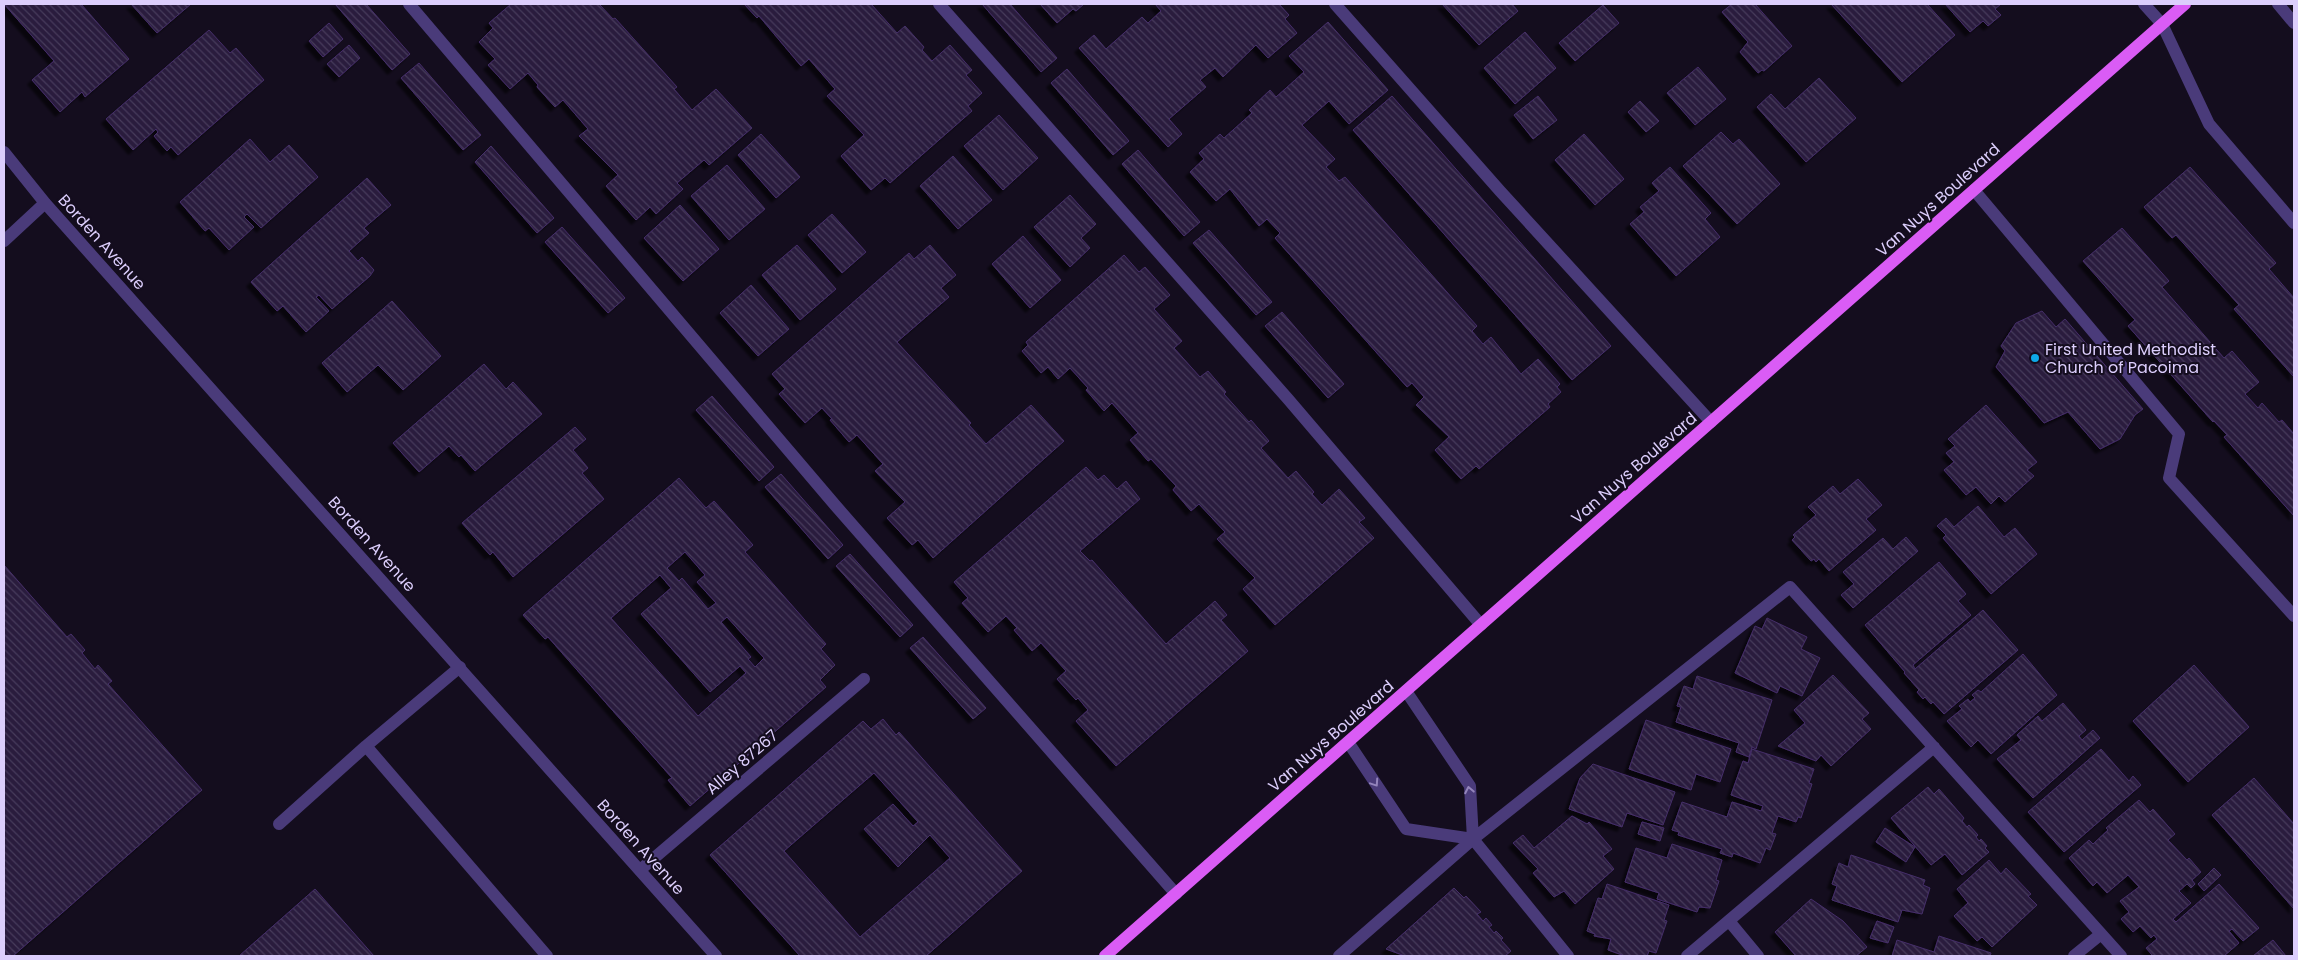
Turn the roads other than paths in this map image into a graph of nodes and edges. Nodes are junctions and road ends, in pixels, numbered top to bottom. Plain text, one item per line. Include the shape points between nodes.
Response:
1 (409, 4) edge
2 (939, 4) edge
3 (1335, 4) edge
4 (2144, 4) edge
5 (2185, 4) edge
6 (2278, 4) edge
7 (2294, 23) edge
8 (2162, 24) junction
9 (4, 152) edge
10 (1974, 190) junction
11 (45, 203) junction
12 (2294, 223) edge
13 (4, 241) edge
14 (1711, 422) junction
15 (2294, 616) edge
16 (1481, 625) junction
17 (460, 667) junction
18 (864, 679) dead end
19 (1406, 691) junction
20 (1348, 742) junction
21 (366, 746) junction
22 (1934, 747) junction
23 (278, 824) dead end
24 (1473, 839) junction
25 (640, 870) junction
26 (1176, 894) junction
27 (1729, 921) junction
28 (2101, 934) junction
29 (547, 956) edge
30 (716, 956) edge
31 (1105, 956) edge
32 (1339, 956) edge
33 (1568, 956) edge
34 (1687, 956) edge
35 (1758, 956) edge
36 (2074, 956) edge
37 (2121, 956) edge

1 - 26 street via 835,505
2 - 16 street via 1288,399
3 - 14 street
4 - 8 street
5 - 8 main road, Van Nuys Boulevard
6 - 7 street
8 - 10 main road, Van Nuys Boulevard
8 - 12 street via 2209,124
9 - 11 street, Borden Avenue
10 - 14 main road, Van Nuys Boulevard
10 - 15 street via 2179,434 2169,478
11 - 13 street
11 - 17 street, Borden Avenue
14 - 16 main road, Van Nuys Boulevard
16 - 19 main road, Van Nuys Boulevard
17 - 21 street
17 - 25 street, Borden Avenue
18 - 25 street, Alley 87267
19 - 20 main road, Van Nuys Boulevard
24 -> 19 street via 1470,786
20 -> 24 street via 1406,829
20 - 26 main road, Van Nuys Boulevard
21 - 23 street
21 - 29 street
22 - 24 street via 1790,587
22 - 27 street
22 - 28 street
24 - 32 street
24 - 33 street
25 - 30 street, Borden Avenue
26 - 31 main road, Van Nuys Boulevard
27 - 34 street
27 - 35 street
28 - 36 street
28 - 37 street

